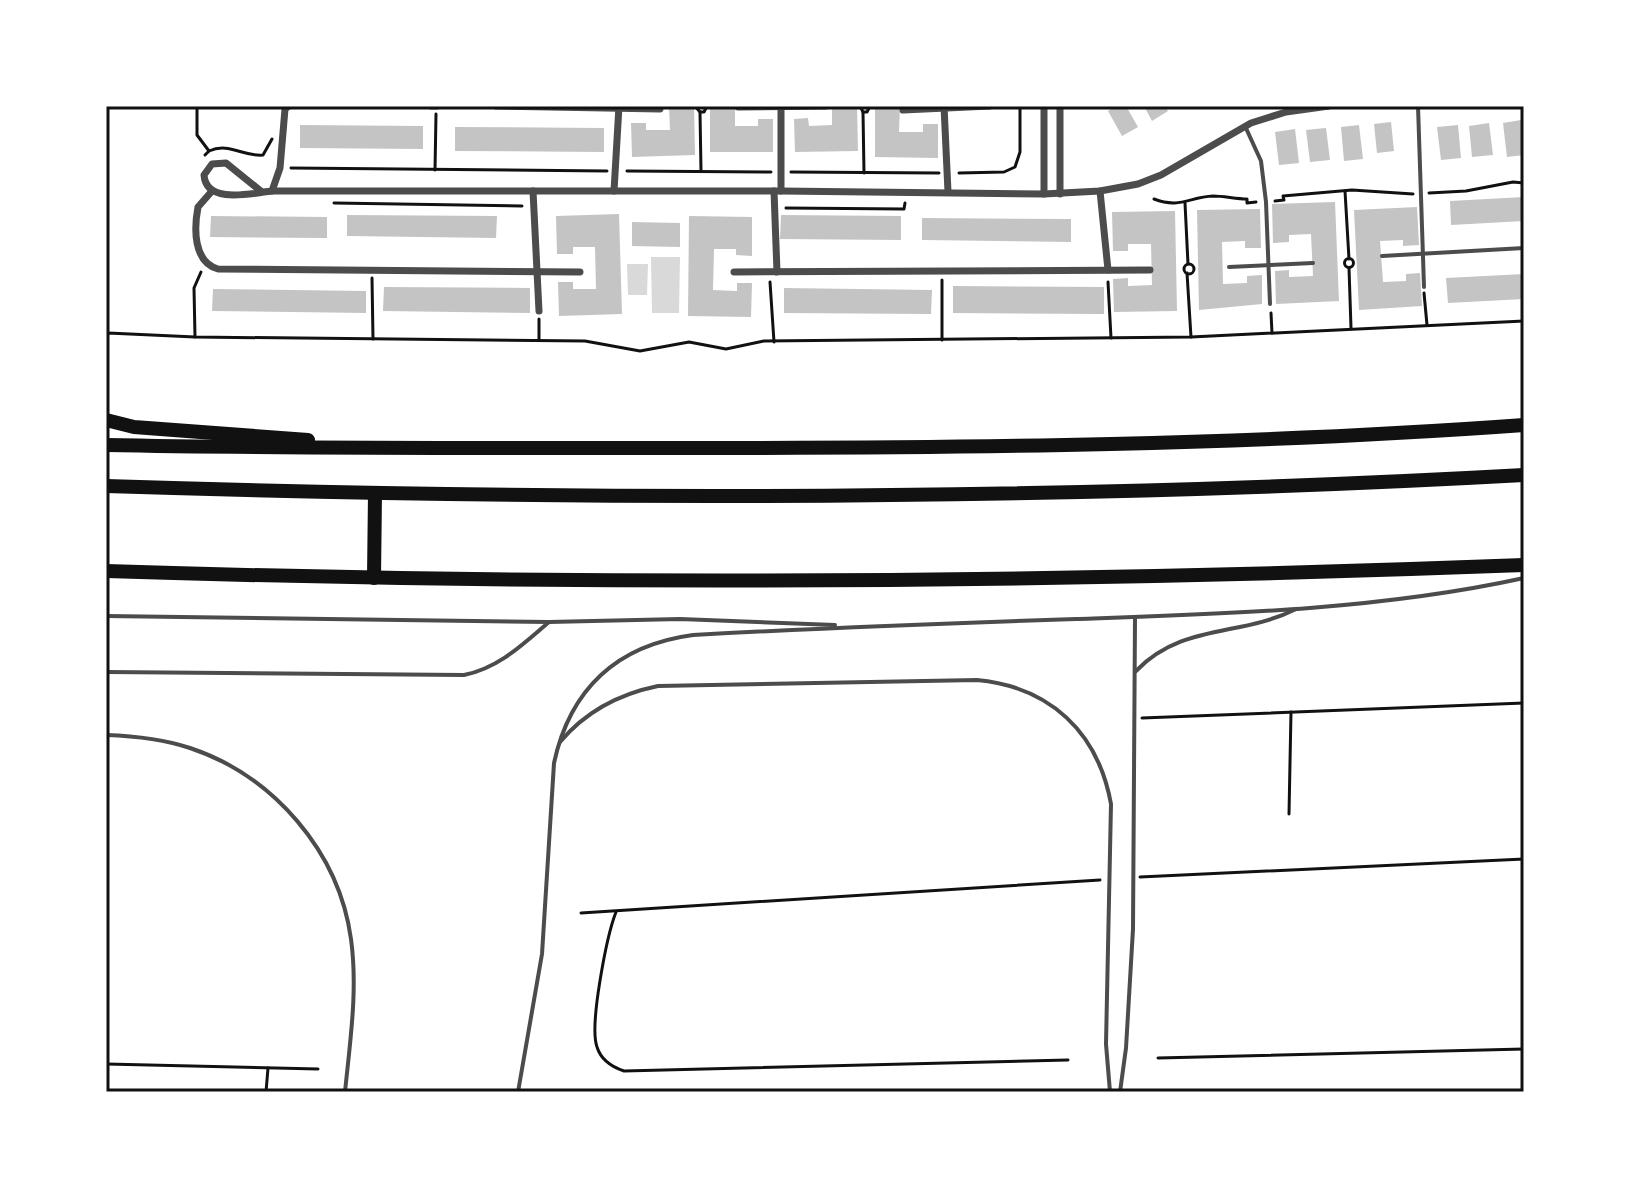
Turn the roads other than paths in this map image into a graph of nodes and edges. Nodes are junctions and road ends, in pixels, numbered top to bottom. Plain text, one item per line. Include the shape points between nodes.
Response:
1 (289, 106) edge
2 (496, 106) edge
3 (781, 106) edge
4 (826, 106) edge
5 (990, 106) edge
6 (1044, 106) edge
7 (1060, 106) edge
8 (1329, 106) edge
9 (1418, 106) edge
10 (619, 107) edge
11 (738, 107) edge
12 (944, 107) edge
13 (660, 109) dead end
14 (903, 110) dead end
15 (1245, 126) junction
16 (212, 191) junction
17 (272, 191) junction
18 (533, 191) junction
19 (614, 191) junction
20 (778, 191) junction
21 (1100, 191) junction
22 (262, 192) junction
23 (948, 192) junction
24 (1044, 194) junction
25 (1060, 194) junction
26 (1524, 248) edge
27 (1423, 253) junction
28 (1382, 256) dead end
29 (1313, 263) dead end
30 (1269, 265) junction
31 (1229, 267) dead end
32 (1108, 270) junction
33 (1150, 270) dead end
34 (537, 272) junction
35 (580, 272) dead end
36 (734, 272) dead end
37 (773, 272) junction
38 (1424, 287) road end
39 (1270, 304) road end
40 (539, 311) road end
41 (106, 420) edge
42 (1524, 425) edge
43 (106, 445) edge
44 (339, 448) junction
45 (1524, 475) edge
46 (106, 486) edge
47 (375, 493) junction
48 (1524, 565) edge
49 (106, 571) edge
50 (374, 578) junction
51 (1524, 578) edge
52 (1298, 608) junction
53 (106, 616) edge
54 (1135, 617) junction
55 (549, 622) junction
56 (856, 626) junction
57 (106, 672) edge
58 (1135, 673) junction
59 (106, 735) edge
60 (558, 743) junction
61 (345, 1092) edge
62 (518, 1092) edge
63 (1110, 1092) edge
64 (1120, 1092) edge

1 - 17 street
2 - 10 street
3 - 4 street
3 - 11 street
3 - 20 street
5 - 12 street
6 - 24 street
7 - 25 street
8 - 15 street via 1286,112
9 - 27 lane
10 - 13 street
10 - 19 street
12 - 14 street
12 - 23 street
15 - 21 street via 1172,169
15 - 30 lane via 1260,155
16 - 22 street
16 - 22 street via 204,175 212,164 222,162
16 - 34 street via 197,213 198,251 218,269
17 - 18 street
17 - 22 street
18 - 19 street
18 - 34 street
19 - 20 street
20 - 23 street
20 - 37 street
21 - 25 street
21 - 32 street
23 - 24 street
24 - 25 street
26 - 27 lane
27 - 28 lane
27 - 38 lane
29 - 30 lane
30 - 31 lane
30 - 39 lane
32 - 33 street
32 - 37 street
34 - 35 street
34 - 40 street
36 - 37 street
41 - 44 highway via 134,427 301,439
42 - 44 highway via 1005,446
43 - 44 highway
45 - 47 highway via 942,494
46 - 47 highway
47 - 50 highway
48 - 50 highway via 895,580
49 - 50 highway
51 - 52 lane via 1424,596
52 - 54 lane
52 - 58 lane via 1254,625 1178,641
53 - 55 lane
54 - 56 lane
54 - 58 lane
55 - 56 lane via 694,619
55 - 57 lane via 501,661 464,675
56 - 60 lane via 693,635 653,643 617,662 587,689
58 - 64 lane via 1134,877
59 - 61 lane via 163,740 218,759 267,790 307,832 346,910 354,961
60 - 62 lane via 542,954
60 - 63 lane via 595,710 658,686 977,680 1035,696 1082,735 1098,761 1111,804 1106,1061

